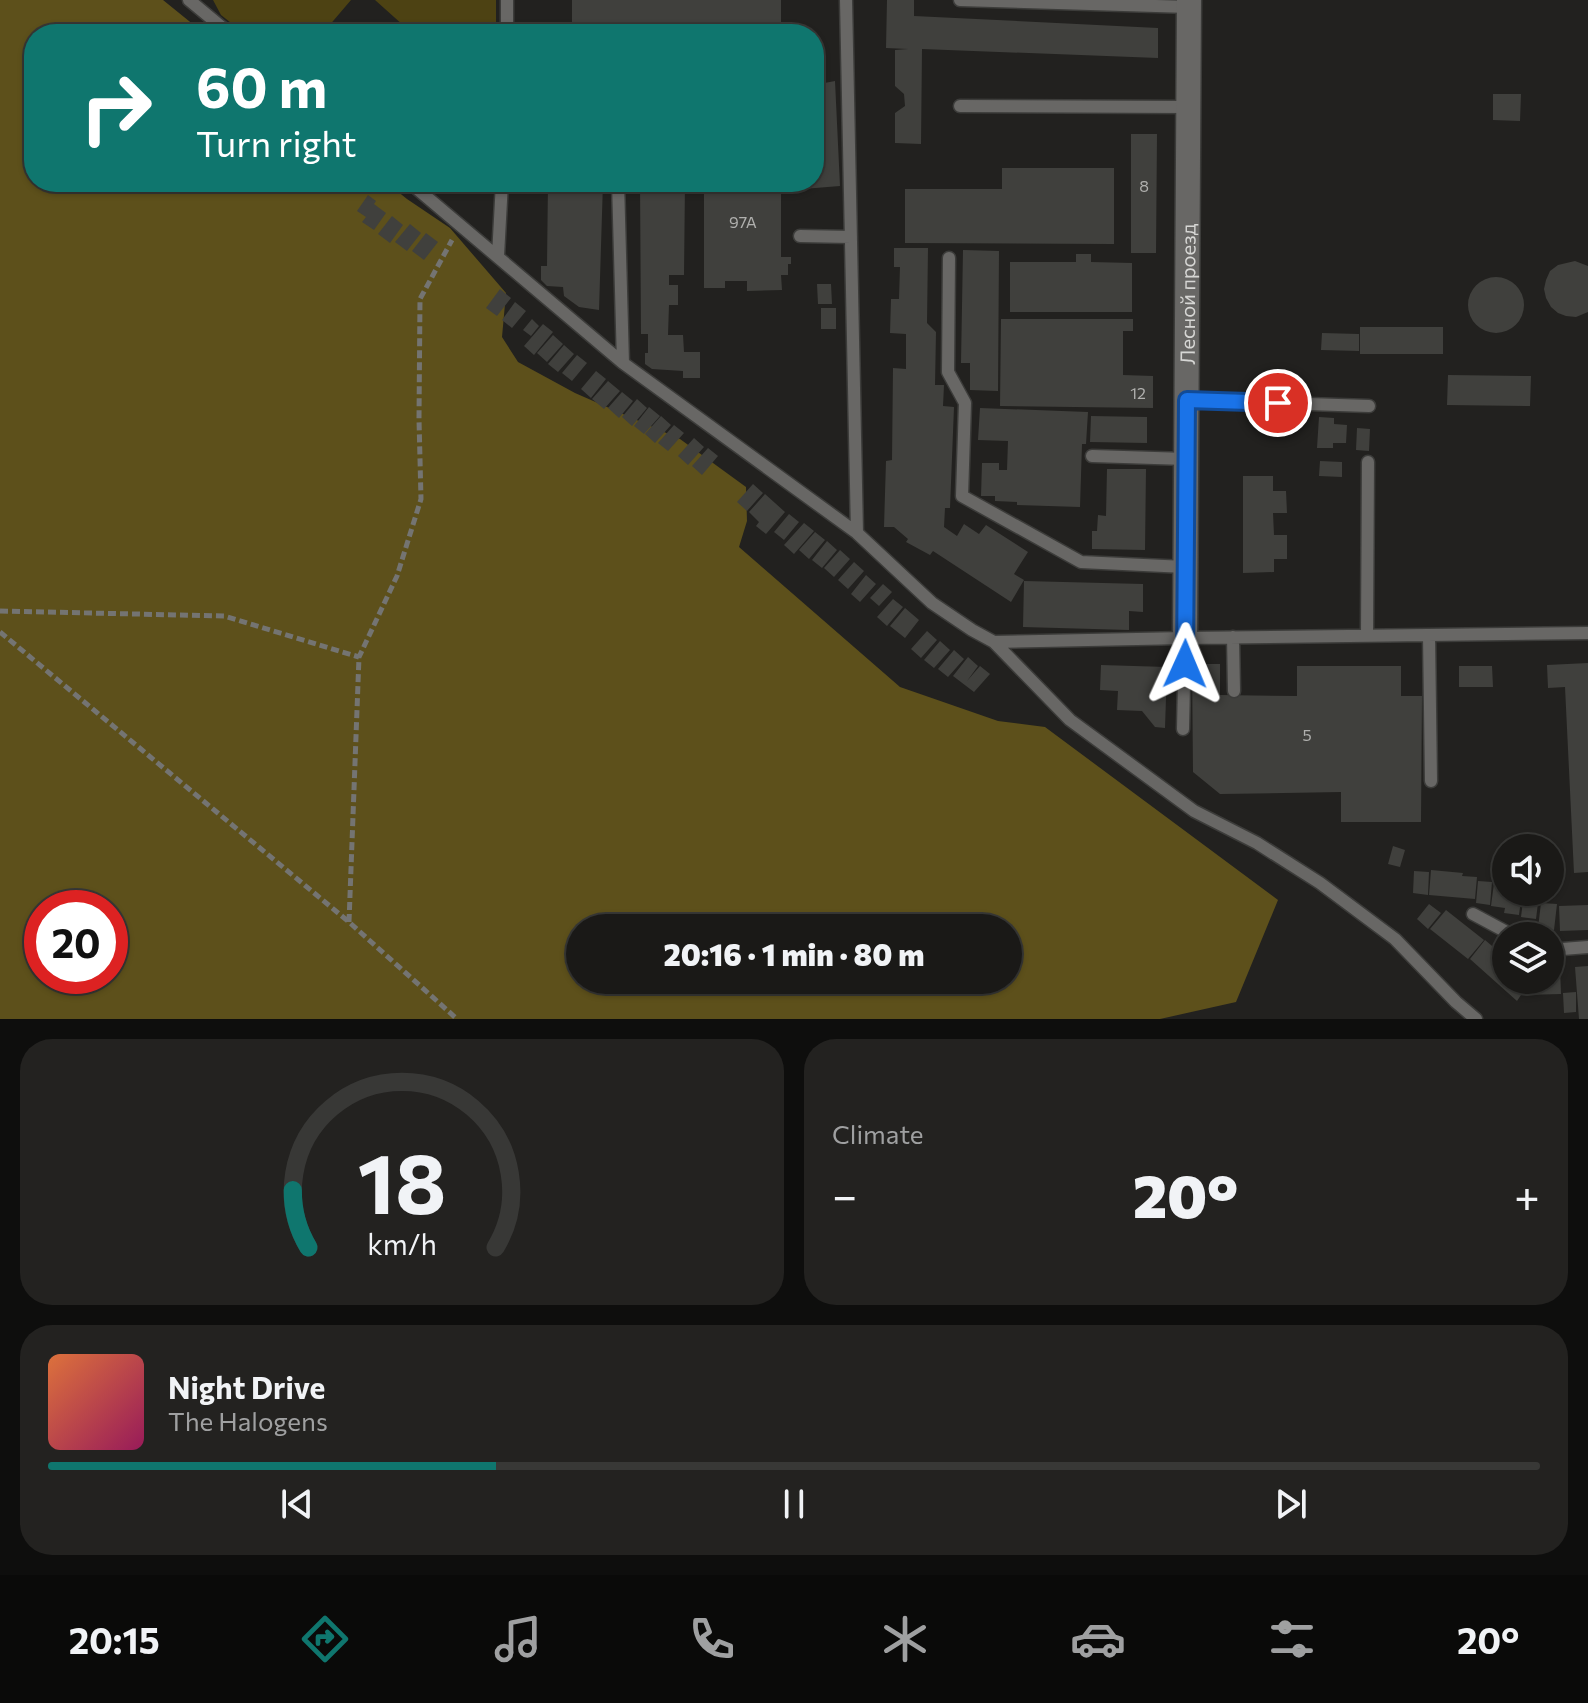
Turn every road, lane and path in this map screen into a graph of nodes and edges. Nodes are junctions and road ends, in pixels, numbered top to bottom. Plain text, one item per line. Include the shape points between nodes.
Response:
1 (189, 0) edge
2 (507, 0) edge
3 (846, 0) edge
4 (960, 0) edge
5 (1061, 1) edge
6 (1189, 4) edge
7 (218, 24) edge
8 (507, 24) edge
9 (960, 106) dead end
10 (1187, 107) junction
11 (421, 192) edge
12 (501, 192) edge
13 (618, 192) edge
14 (460, 224) junction
15 (800, 236) dead end
16 (851, 237) junction
17 (498, 256) junction
18 (949, 258) dead end
19 (623, 363) junction
20 (1187, 400) junction
21 (1369, 406) dead end
22 (1092, 456) dead end
23 (1186, 459) junction
24 (1368, 462) dead end
25 (857, 533) junction
26 (1185, 567) junction
27 (0, 611) edge
28 (0, 632) edge
29 (1588, 633) edge
30 (1367, 635) junction
31 (1429, 635) junction
32 (1233, 637) junction
33 (1185, 638) junction
34 (994, 642) junction
35 (359, 657) junction
36 (1234, 691) dead end
37 (1183, 729) dead end
38 (1431, 781) dead end
39 (1473, 914) dead end
40 (349, 922) junction
41 (1492, 924) edge
42 (1588, 947) edge
43 (1564, 949) edge
44 (457, 1019) edge
45 (1476, 1019) edge

1 - 7 lane
2 - 8 lane
3 - 16 lane
4 - 5 lane
5 - 6 lane
6 - 10 street, Лесной проезд
9 - 10 lane
10 - 20 street, Лесной проезд
11 - 14 lane
12 - 17 lane
13 - 19 lane
14 - 17 lane
14 - 35 path via 420,299 421,499 397,576
15 - 16 lane
16 - 25 lane
17 - 19 lane
18 - 26 lane via 948,372 965,403 962,496 1081,562
19 - 25 lane
20 - 21 lane
20 - 23 street, Лесной проезд
22 - 23 lane
23 - 26 street, Лесной проезд
24 - 30 lane
25 - 34 lane via 932,603
26 - 33 street, Лесной проезд
27 - 35 path via 224,616
28 - 40 path
29 - 31 lane
30 - 31 lane
30 - 32 lane
31 - 38 lane
32 - 33 lane
32 - 36 lane
33 - 34 lane
33 - 37 lane
34 - 45 lane via 1070,720 1194,811 1320,883 1395,939
35 - 40 path
39 - 41 lane
40 - 44 path
42 - 43 lane

